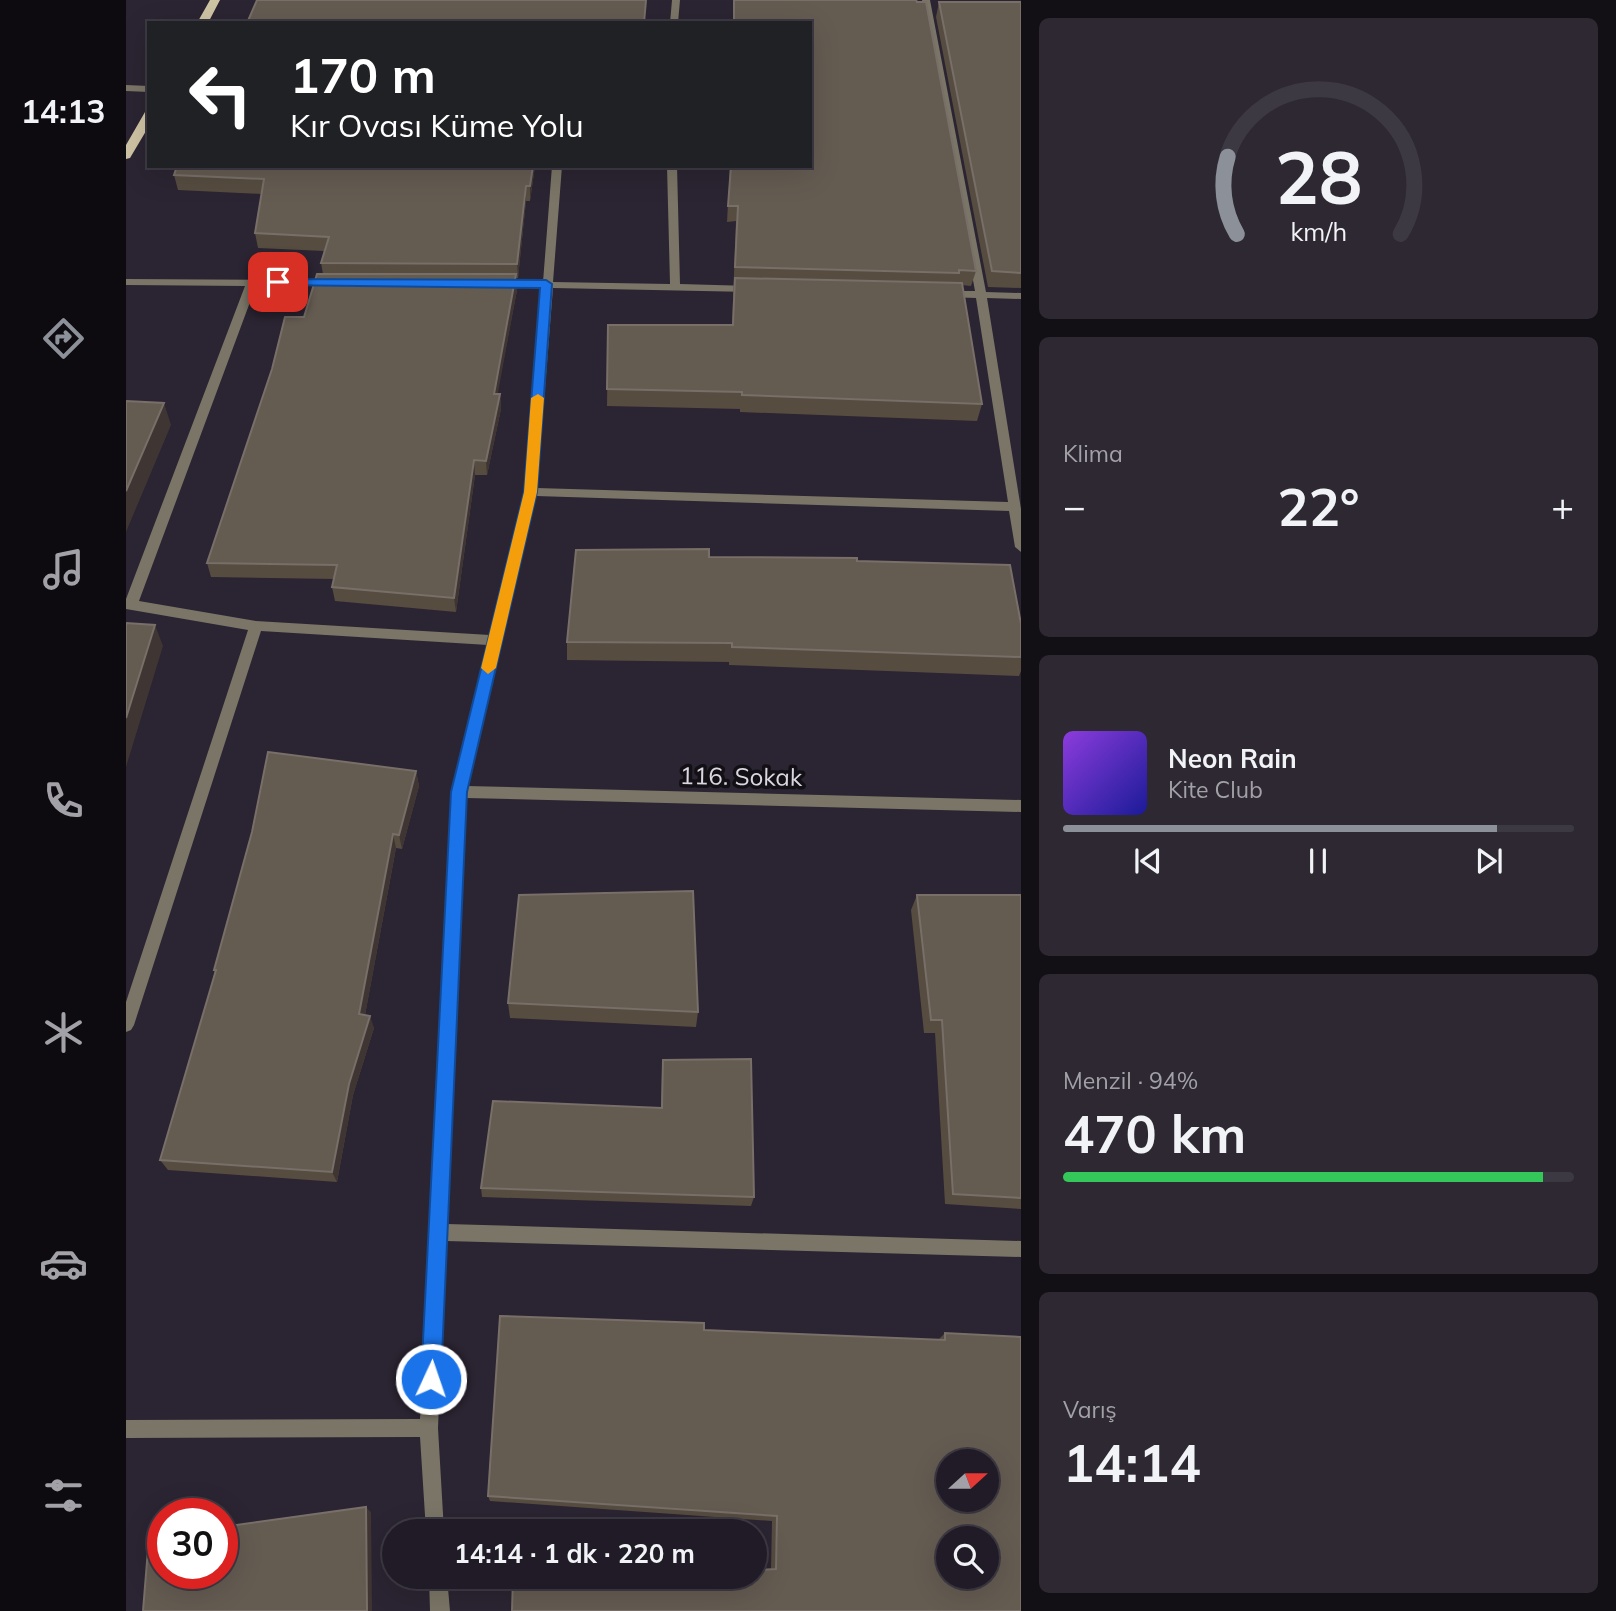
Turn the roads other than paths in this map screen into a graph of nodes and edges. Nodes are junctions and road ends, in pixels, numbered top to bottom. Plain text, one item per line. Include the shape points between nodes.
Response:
1 (215, 0) edge
2 (676, 0) edge
3 (926, 0) edge
4 (203, 21) edge
5 (674, 21) edge
6 (126, 88) edge
7 (147, 89) edge
8 (147, 118) edge
9 (126, 155) edge
10 (557, 168) edge
11 (672, 168) edge
12 (126, 282) edge
13 (252, 282) junction
14 (345, 283) edge
15 (479, 284) edge
16 (546, 284) junction
17 (675, 286) junction
18 (758, 289) edge
19 (939, 293) edge
20 (981, 295) junction
21 (1021, 296) edge
22 (531, 492) junction
23 (1014, 507) junction
24 (1021, 547) edge
25 (129, 604) edge
26 (256, 626) junction
27 (495, 640) junction
28 (459, 792) junction
29 (1021, 806) edge
30 (126, 1024) edge
31 (438, 1232) junction
32 (1021, 1250) edge
33 (429, 1428) junction
34 (126, 1429) edge
35 (434, 1519) edge
36 (439, 1589) edge
37 (440, 1611) edge

1 - 4 main road
2 - 5 street
3 - 20 street
6 - 7 street
8 - 9 main road
10 - 16 street
11 - 17 street
12 - 13 street
13 - 14 street
13 - 25 street
15 - 16 street
16 - 17 street
16 - 22 street
17 - 18 street
19 - 20 street
20 - 21 street
20 - 23 street
22 - 23 street
22 - 27 street
23 - 24 street
25 - 26 street
26 - 27 street
26 - 30 street
27 - 28 street
28 - 29 street, 116. Sokak
28 - 31 street
31 - 32 street
31 - 33 street
33 - 34 street
33 - 35 street
36 - 37 street

